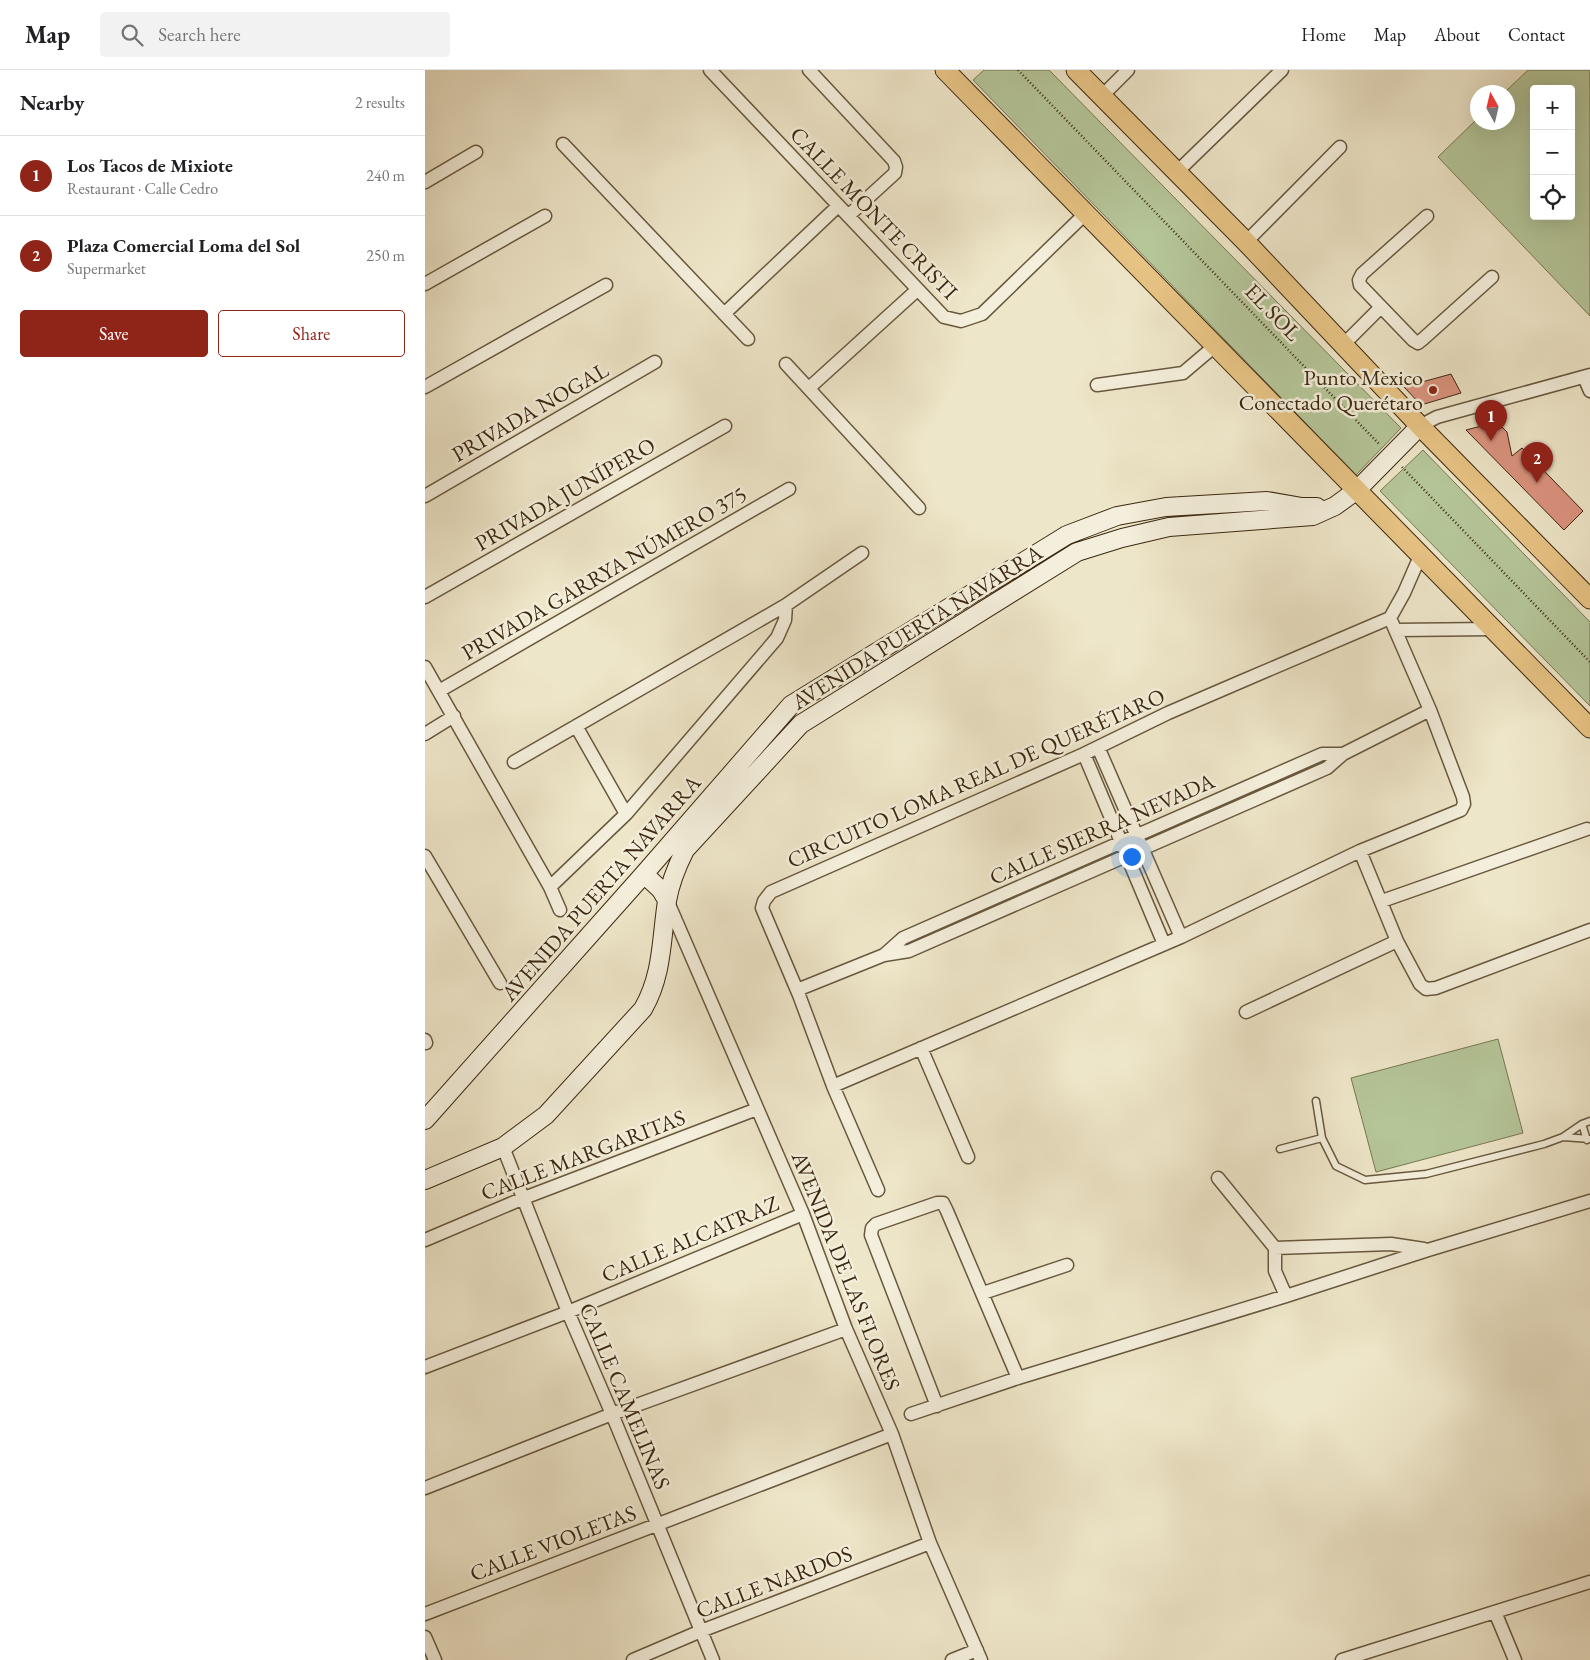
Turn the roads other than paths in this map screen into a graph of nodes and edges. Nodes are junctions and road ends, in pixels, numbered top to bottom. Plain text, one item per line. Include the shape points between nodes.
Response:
1 (710, 70) edge
2 (809, 70) edge
3 (1076, 70) edge
4 (1128, 70) edge
5 (1282, 70) edge
6 (952, 72) edge
7 (1103, 96) junction
8 (563, 144) dead end
9 (1340, 147) dead end
10 (476, 152) dead end
11 (1177, 172) junction
12 (425, 182) edge
13 (838, 206) junction
14 (1086, 213) junction
15 (545, 216) dead end
16 (848, 216) junction
17 (1427, 216) dead end
18 (1246, 242) junction
19 (1492, 277) dead end
20 (425, 284) edge
21 (605, 285) dead end
22 (917, 290) junction
23 (1381, 307) junction
24 (724, 314) junction
25 (747, 339) dead end
26 (1216, 345) junction
27 (1343, 345) junction
28 (655, 362) dead end
29 (786, 364) dead end
30 (1587, 376) edge
31 (1097, 385) dead end
32 (425, 387) edge
33 (809, 388) junction
34 (1590, 391) edge
35 (725, 426) dead end
36 (1420, 426) junction
37 (789, 489) dead end
38 (1357, 490) junction
39 (425, 496) edge
40 (1335, 506) junction
41 (919, 508) dead end
42 (863, 553) dead end
43 (1421, 554) junction
44 (425, 597) edge
45 (1590, 599) edge
46 (956, 603) junction
47 (786, 605) junction
48 (967, 621) junction
49 (1393, 624) junction
50 (1493, 629) junction
51 (425, 667) edge
52 (439, 691) junction
53 (1430, 710) junction
54 (454, 716) junction
55 (576, 726) junction
56 (1590, 728) edge
57 (425, 734) edge
58 (1098, 747) junction
59 (1084, 754) junction
60 (1343, 754) junction
61 (514, 762) dead end
62 (626, 814) junction
63 (1587, 829) dead end
64 (1137, 835) junction
65 (1120, 843) junction
66 (1143, 849) junction
67 (1360, 851) junction
68 (425, 856) edge
69 (1126, 856) junction
70 (644, 874) junction
71 (550, 886) junction
72 (667, 900) junction
73 (1382, 901) junction
74 (560, 910) dead end
75 (1590, 930) edge
76 (1181, 937) junction
77 (1397, 941) junction
78 (1164, 944) junction
79 (884, 955) junction
80 (501, 983) dead end
81 (797, 990) junction
82 (1246, 1012) dead end
83 (921, 1048) junction
84 (833, 1086) junction
85 (1316, 1101) dead end
86 (757, 1109) junction
87 (425, 1120) edge
88 (1590, 1121) edge
89 (1582, 1124) junction
90 (1322, 1138) junction
91 (1563, 1138) junction
92 (1589, 1139) edge
93 (503, 1147) junction
94 (1280, 1149) dead end
95 (968, 1157) dead end
96 (1218, 1178) dead end
97 (425, 1180) edge
98 (877, 1190) dead end
99 (524, 1198) junction
100 (1590, 1201) edge
101 (803, 1214) junction
102 (425, 1240) edge
103 (1275, 1248) junction
104 (1428, 1250) junction
105 (1067, 1265) dead end
106 (983, 1293) junction
107 (1286, 1296) junction
108 (568, 1312) junction
109 (846, 1329) junction
110 (425, 1367) edge
111 (1018, 1378) junction
112 (937, 1406) junction
113 (612, 1414) junction
114 (911, 1414) dead end
115 (892, 1434) junction
116 (425, 1488) edge
117 (658, 1525) junction
118 (930, 1543) junction
119 (1590, 1582) edge
120 (1495, 1612) junction
121 (425, 1614) edge
122 (701, 1631) junction
123 (425, 1637) edge
124 (979, 1655) edge
125 (435, 1660) edge
126 (633, 1660) edge
127 (713, 1660) edge
128 (952, 1660) edge
129 (1342, 1660) edge
130 (1515, 1660) edge

1 - 13 street, CALLE MONTE CRISTI
2 - 16 street via 894,161 896,167 895,173
3 - 7 main road
4 - 7 street
5 - 11 street
6 - 14 main road
7 - 11 main road
8 - 24 street
9 - 18 street
10 - 12 street
11 - 18 main road
13 - 16 street, CALLE MONTE CRISTI
13 - 24 street
14 - 22 street, CALLE MONTE CRISTI via 982,314 961,321 944,317
14 - 26 main road
15 - 20 street
16 - 22 street, CALLE MONTE CRISTI
17 - 23 street via 1362,274 1360,285
18 - 27 main road
19 - 23 street via 1418,342
21 - 32 street
22 - 33 street
23 - 27 street
24 - 25 street
26 - 31 street via 1183,373
26 - 38 main road
27 - 36 main road
28 - 39 street, PRIVADA NOGAL
29 - 33 street
30 - 34 street
30 - 36 street via 1437,417
33 - 41 street
35 - 44 street, PRIVADA JUNÍPERO
36 - 38 street, AVENIDA PUERTA NAVARRA
36 - 45 main road
37 - 52 street, PRIVADA GARRYA NÚMERO 375
38 - 40 street, AVENIDA PUERTA NAVARRA
38 - 43 main road
40 - 46 street, AVENIDA PUERTA NAVARRA via 1302,507 1267,501 1166,507 1117,516 1067,535
40 - 48 street, AVENIDA PUERTA NAVARRA via 1313,516 1169,527 1077,552
42 - 47 street
43 - 49 street
43 - 50 main road
46 - 48 street
46 - 70 street, AVENIDA PUERTA NAVARRA via 791,705
47 - 55 street
47 - 62 street via 785,620 777,638
48 - 72 street, AVENIDA PUERTA NAVARRA via 801,724 685,850
49 - 50 street, CIRCUITO LOMA REAL DE QUERÉTARO
49 - 53 street
49 - 58 street, CIRCUITO LOMA REAL DE QUERÉTARO via 1240,682
50 - 56 main road
51 - 52 street
52 - 54 street
53 - 60 street, CALLE SIERRA NEVADA
53 - 67 street via 1464,804 1461,810
54 - 57 street
54 - 71 street
55 - 61 street
55 - 62 street
58 - 59 street, CIRCUITO LOMA REAL DE QUERÉTARO
58 - 64 street
59 - 65 street
59 - 81 street, CIRCUITO LOMA REAL DE QUERÉTARO via 771,892 761,908
60 - 64 street, CALLE SIERRA NEVADA via 1322,754
60 - 66 street, CALLE SIERRA NEVADA via 1327,768
62 - 71 street
63 - 73 street
64 - 65 street, CALLE SIERRA NEVADA
64 - 66 street
65 - 69 street
65 - 79 street, CALLE SIERRA NEVADA via 903,938
66 - 69 street, CALLE SIERRA NEVADA
66 - 76 street
67 - 73 street
67 - 76 street
68 - 80 street
69 - 78 street
69 - 79 street, CALLE SIERRA NEVADA via 909,950
70 - 72 street
70 - 87 street, AVENIDA PUERTA NAVARRA
71 - 74 street
72 - 86 street, AVENIDA DE LAS FLORES
72 - 93 street, AVENIDA PUERTA NAVARRA via 659,971 643,1009 546,1115
73 - 77 street
75 - 77 street via 1427,989 1420,984
76 - 78 street
77 - 82 street
78 - 83 street
79 - 81 street, CALLE SIERRA NEVADA
81 - 84 street, CIRCUITO LOMA REAL DE QUERÉTARO
83 - 84 street
83 - 95 street
84 - 98 street, CIRCUITO LOMA REAL DE QUERÉTARO
85 - 90 lane
86 - 99 street, CALLE MARGARITAS
86 - 101 street, AVENIDA DE LAS FLORES
88 - 89 lane
89 - 91 lane
89 - 92 lane
90 - 91 lane via 1336,1166 1365,1180 1426,1174
90 - 94 lane
91 - 92 lane
93 - 97 street, AVENIDA PUERTA NAVARRA
93 - 99 street, CALLE CAMELINAS
96 - 103 street
99 - 102 street, CALLE MARGARITAS
99 - 108 street, CALLE CAMELINAS
100 - 104 street
101 - 108 street, CALLE ALCATRAZ
101 - 109 street, AVENIDA DE LAS FLORES
103 - 104 street via 1391,1244
103 - 107 street via 1275,1271
104 - 107 street
105 - 106 street
106 - 111 street
106 - 112 street via 943,1204 937,1203 872,1228 871,1235
107 - 111 street
108 - 110 street, CALLE ALCATRAZ
108 - 113 street, CALLE CAMELINAS
109 - 113 street
109 - 115 street, AVENIDA DE LAS FLORES
111 - 112 street
112 - 114 street
113 - 116 street
113 - 117 street, CALLE CAMELINAS
115 - 117 street, CALLE VIOLETAS
115 - 118 street, AVENIDA DE LAS FLORES
117 - 121 street, CALLE VIOLETAS
117 - 122 street, CALLE CAMELINAS
118 - 122 street, CALLE NARDOS
118 - 124 street, AVENIDA DE LAS FLORES
119 - 120 street
120 - 129 street
120 - 130 street
122 - 126 street, CALLE NARDOS
122 - 127 street, CALLE CAMELINAS
123 - 125 street
124 - 128 street

